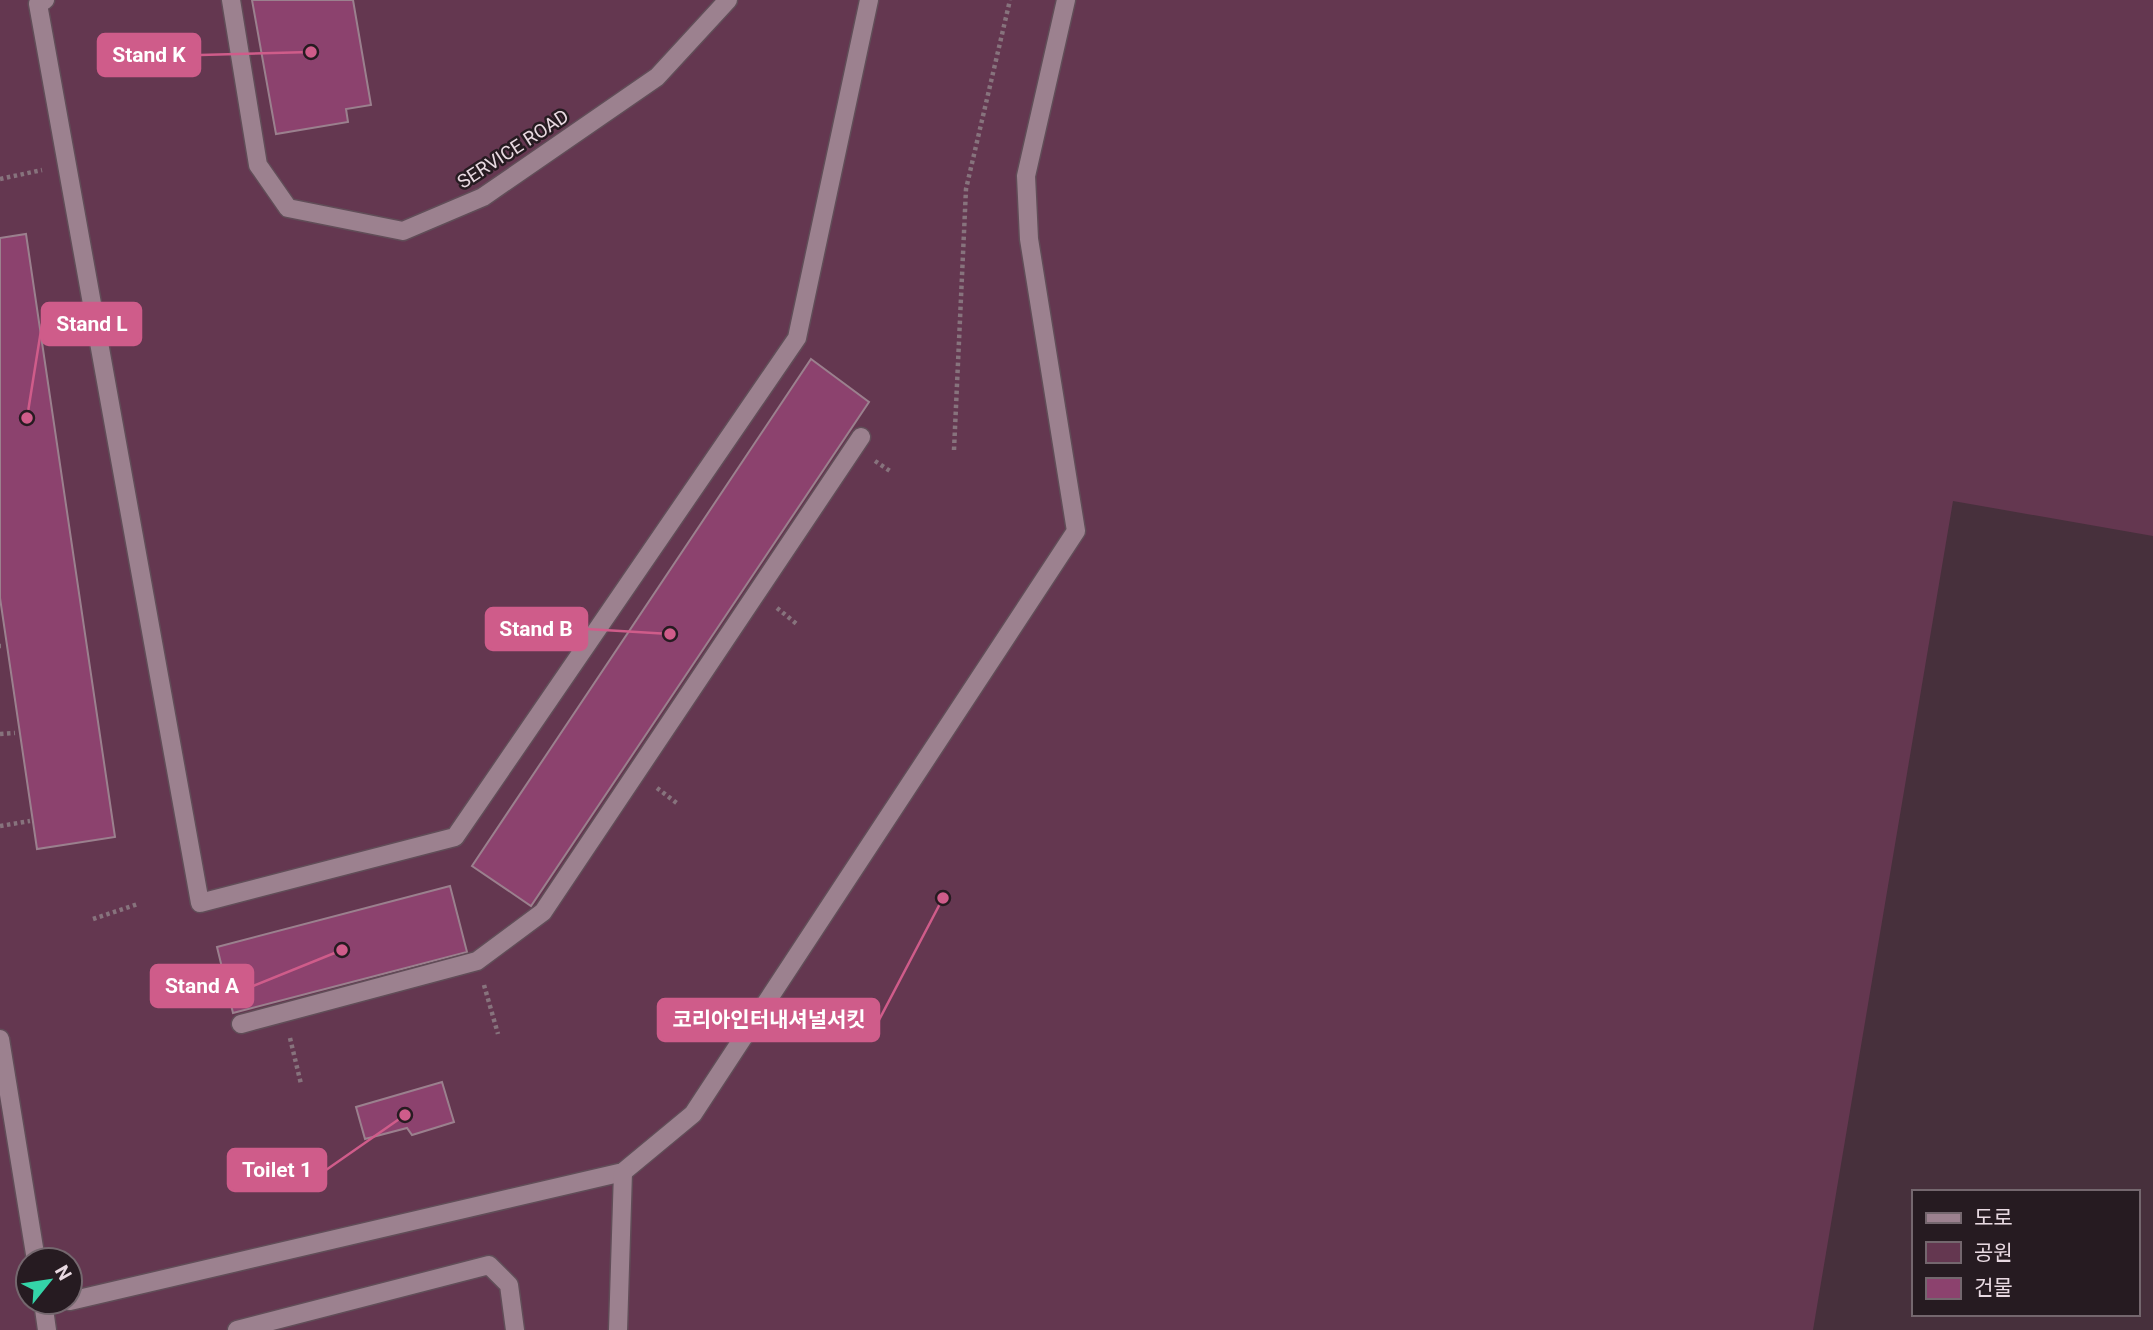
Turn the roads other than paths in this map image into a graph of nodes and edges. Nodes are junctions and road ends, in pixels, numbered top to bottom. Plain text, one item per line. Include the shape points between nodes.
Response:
1 (45, 0) edge
2 (231, 0) edge
3 (728, 0) edge
4 (869, 0) edge
5 (1066, 0) edge
6 (861, 436) dead end
7 (242, 1024) dead end
8 (0, 1039) edge
9 (623, 1172) junction
10 (34, 1246) edge
11 (84, 1298) edge
12 (237, 1330) edge
13 (515, 1330) edge
14 (618, 1330) edge

1 - 4 street via 38,4 200,903 455,836 797,338
2 - 3 street, SERVICE ROAD via 258,165 288,208 403,232 483,197 657,77
5 - 9 street via 1026,176 1028,239 1076,531 693,1114
6 - 7 street via 543,912 477,961
8 - 10 street
9 - 11 street
9 - 14 street
12 - 13 street via 489,1265 509,1285

